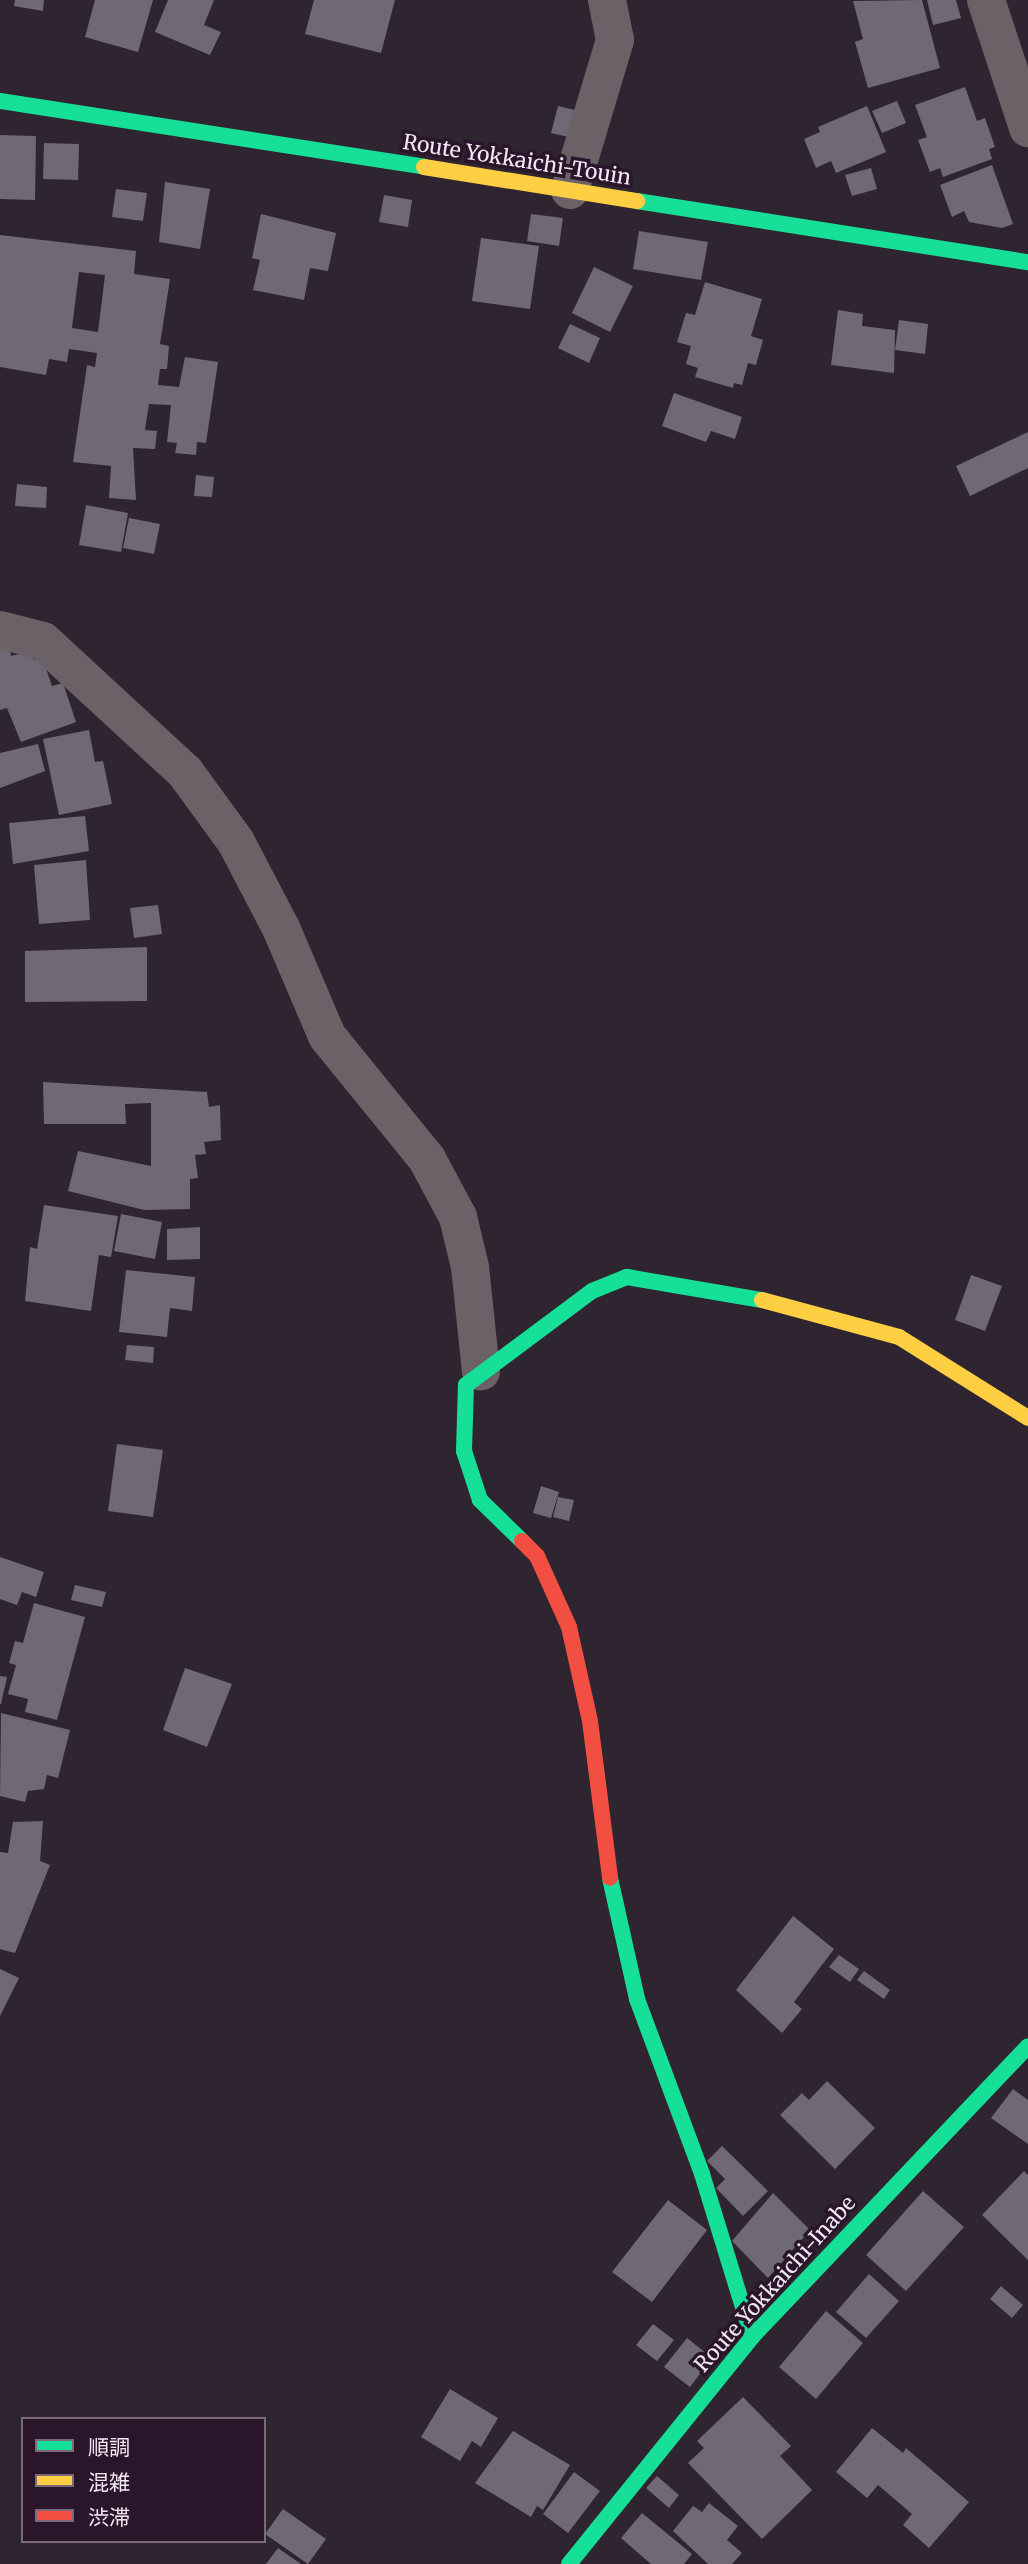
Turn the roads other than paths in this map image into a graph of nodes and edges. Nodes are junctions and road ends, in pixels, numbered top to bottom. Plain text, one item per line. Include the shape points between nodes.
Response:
1 (607, 0) edge
2 (986, 0) edge
3 (0, 100) edge
4 (1028, 128) edge
5 (570, 190) junction
6 (1028, 262) edge
7 (0, 630) edge
8 (481, 1371) junction
9 (1028, 1418) edge
10 (1028, 2046) edge
11 (752, 2337) junction
12 (569, 2564) edge

1 - 5 street via 615,40
2 - 4 street
3 - 5 main road, Route Yokkaichi-Touin
5 - 6 main road, Route Yokkaichi-Touin
7 - 8 street via 43,641 185,772 236,842 281,928 327,1036 427,1159 458,1217 470,1267
8 - 9 main road via 592,1291 627,1277 786,1304 899,1337
8 - 11 main road via 466,1385 464,1451 480,1500 537,1556 569,1627 590,1721 606,1854 637,1998 702,2174
10 - 11 main road, Route Yokkaichi-Inabe
11 - 12 main road, Route Yokkaichi-Inabe

